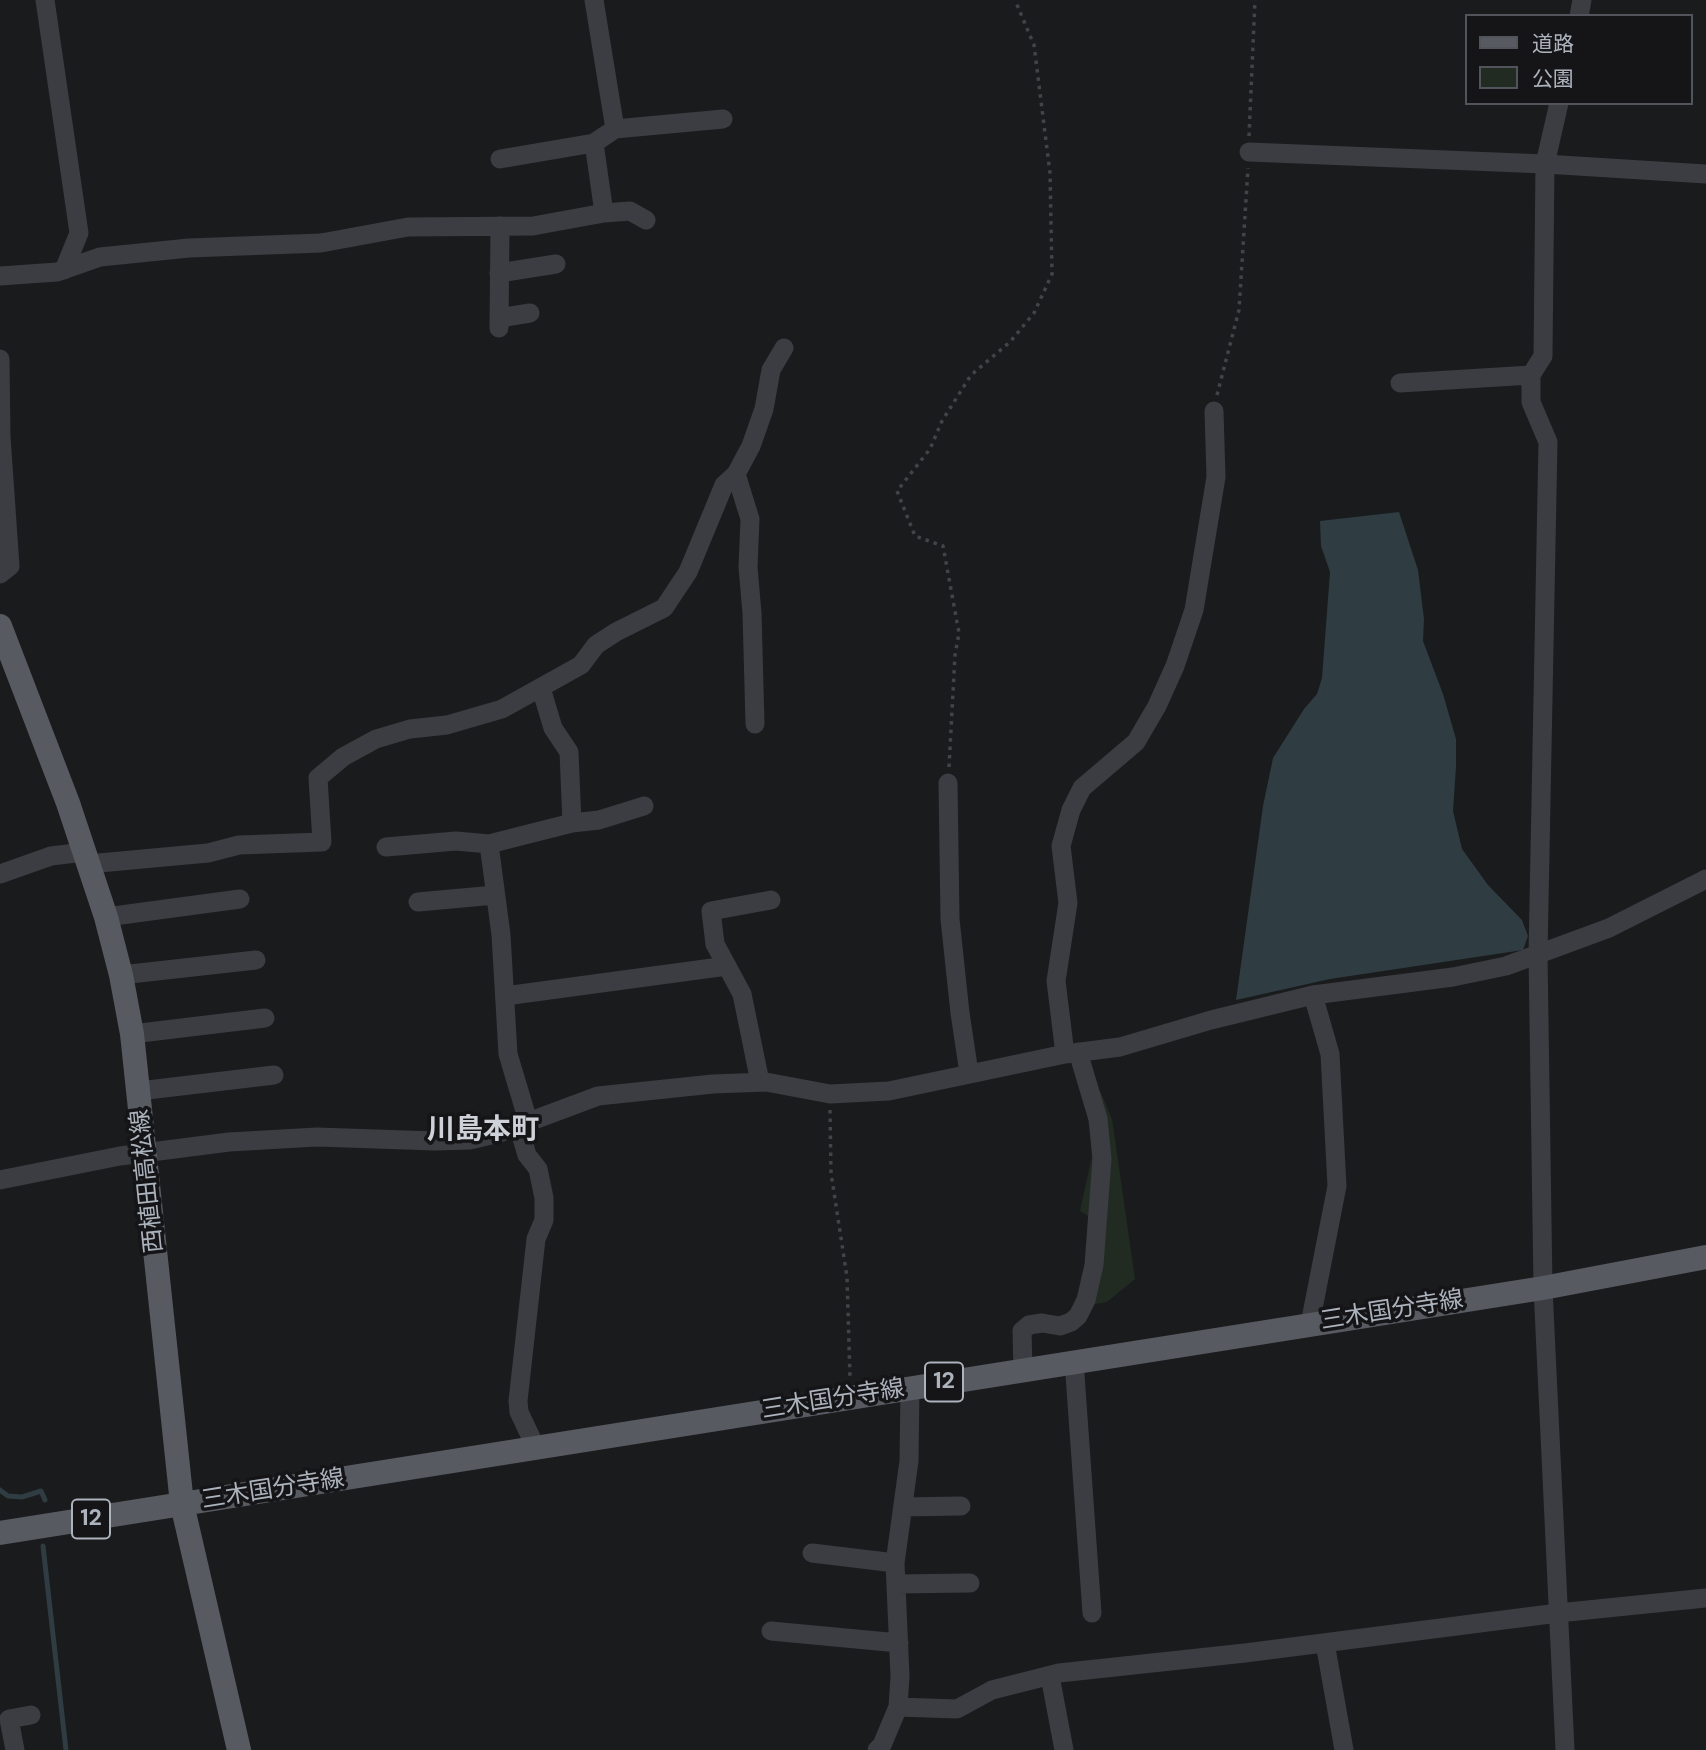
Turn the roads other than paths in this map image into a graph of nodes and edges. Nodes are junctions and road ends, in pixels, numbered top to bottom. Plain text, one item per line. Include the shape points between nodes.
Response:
1 (45, 0) edge
2 (594, 0) edge
3 (1559, 105) edge
4 (723, 119) dead end
5 (615, 129) junction
6 (594, 143) junction
7 (1249, 152) road end
8 (500, 159) dead end
9 (1545, 164) junction
10 (1706, 174) edge
11 (604, 213) junction
12 (646, 220) dead end
13 (500, 226) junction
14 (79, 233) junction
15 (100, 257) junction
16 (556, 264) dead end
17 (64, 270) junction
18 (499, 273) junction
19 (0, 276) edge
20 (530, 313) dead end
21 (784, 348) dead end
22 (0, 359) edge
23 (1531, 375) junction
24 (1400, 383) dead end
25 (1214, 411) road end
26 (1, 437) edge
27 (736, 474) junction
28 (0, 574) edge
29 (0, 626) edge
30 (541, 688) junction
31 (755, 724) dead end
32 (948, 783) road end
33 (644, 806) dead end
34 (572, 823) junction
35 (489, 844) junction
36 (386, 847) dead end
37 (86, 858) junction
38 (0, 874) edge
39 (1706, 879) edge
40 (495, 895) junction
41 (240, 899) dead end
42 (771, 900) dead end
43 (418, 902) dead end
44 (106, 917) junction
45 (1538, 954) junction
46 (256, 960) dead end
47 (727, 966) junction
48 (121, 975) junction
49 (1313, 995) junction
50 (505, 996) junction
51 (265, 1018) dead end
52 (132, 1034) junction
53 (1072, 1053) junction
54 (969, 1073) junction
55 (274, 1075) dead end
56 (760, 1082) junction
57 (139, 1091) junction
58 (523, 1123) junction
59 (144, 1152) junction
60 (0, 1180) edge
61 (1706, 1257) edge
62 (1542, 1287) junction
63 (1310, 1324) junction
64 (1074, 1362) junction
65 (1023, 1370) junction
66 (910, 1388) junction
67 (536, 1448) junction
68 (183, 1504) junction
69 (961, 1506) dead end
70 (903, 1507) junction
71 (0, 1533) edge
72 (812, 1553) dead end
73 (895, 1563) junction
74 (970, 1583) dead end
75 (896, 1584) junction
76 (1706, 1598) edge
77 (1092, 1613) dead end
78 (1558, 1613) junction
79 (771, 1631) dead end
80 (899, 1643) junction
81 (1325, 1643) junction
82 (1050, 1676) junction
83 (898, 1707) junction
84 (31, 1715) dead end
85 (14, 1750) edge
86 (239, 1750) edge
87 (877, 1750) edge
88 (1064, 1750) edge
89 (1344, 1750) edge
90 (1564, 1750) edge

1 - 14 street
2 - 5 street
3 - 9 street
4 - 5 street
5 - 6 street
6 - 8 street
6 - 11 street
7 - 9 street
9 - 10 street
9 - 23 street via 1543,356
11 - 12 street via 630,211
11 - 13 street via 533,226
13 - 15 street via 408,227 321,243
13 - 18 street
14 - 15 street
14 - 17 street
15 - 17 street
16 - 18 street
17 - 19 street
18 - 20 street via 499,323
21 - 27 street via 771,370 764,410
22 - 26 street
23 - 24 street
23 - 45 street via 1531,402 1548,442
25 - 53 street via 1216,477 1194,610 1175,666 1136,742 1082,788 1061,846 1068,903 1056,981
26 - 28 street via 10,566
27 - 30 street via 724,485 688,572 664,608 596,645 581,664
27 - 31 street via 750,519
29 - 37 main road, 西植田高松線
30 - 34 street via 553,728 569,752
30 - 37 street via 502,709 388,735 343,757 318,778 322,842
32 - 54 street via 950,919
33 - 34 street
34 - 35 street
35 - 36 street via 456,841
35 - 40 street
37 - 38 street via 51,856
37 - 44 main road, 西植田高松線
39 - 45 street via 1609,928
40 - 43 street
40 - 50 street
41 - 44 street
42 - 47 street via 711,911 715,944
44 - 48 main road, 西植田高松線
45 - 49 street via 1453,977
45 - 62 street
46 - 48 street
47 - 50 street
47 - 56 street via 742,994
48 - 52 main road, 西植田高松線
49 - 53 street via 1120,1047
49 - 63 street via 1330,1054 1337,1185
50 - 58 street via 508,1054
51 - 52 street
52 - 57 main road, 西植田高松線
53 - 54 street
53 - 65 street via 1098,1119 1102,1159 1094,1265 1078,1316 1060,1326 1042,1323 1022,1331
54 - 56 street via 889,1091 830,1094
55 - 57 street
56 - 58 street via 598,1096
57 - 59 main road, 西植田高松線
58 - 59 street via 470,1140 317,1137
58 - 67 street via 527,1155 538,1169 544,1198 518,1401
59 - 60 street
59 - 68 main road, 西植田高松線
61 - 62 main road, 三木国分寺線 / 12
62 - 63 main road, 三木国分寺線 / 12
62 - 78 street
63 - 64 main road, 三木国分寺線 / 12
64 - 65 main road, 三木国分寺線 / 12
64 - 77 street
65 - 66 main road, 三木国分寺線 / 12
66 - 67 main road, 三木国分寺線 / 12
66 - 70 street
67 - 68 main road, 三木国分寺線 / 12
68 - 71 main road, 三木国分寺線 / 12
68 - 86 main road, 西植田高松線
69 - 70 street
70 - 73 street
72 - 73 street
73 - 75 street
74 - 75 street
75 - 80 street
76 - 78 street
78 - 81 street
78 - 90 street
79 - 80 street
80 - 83 street
81 - 82 street
81 - 89 street
82 - 83 street via 992,1690 957,1709
82 - 88 street
83 - 87 street
84 - 85 street via 9,1719

